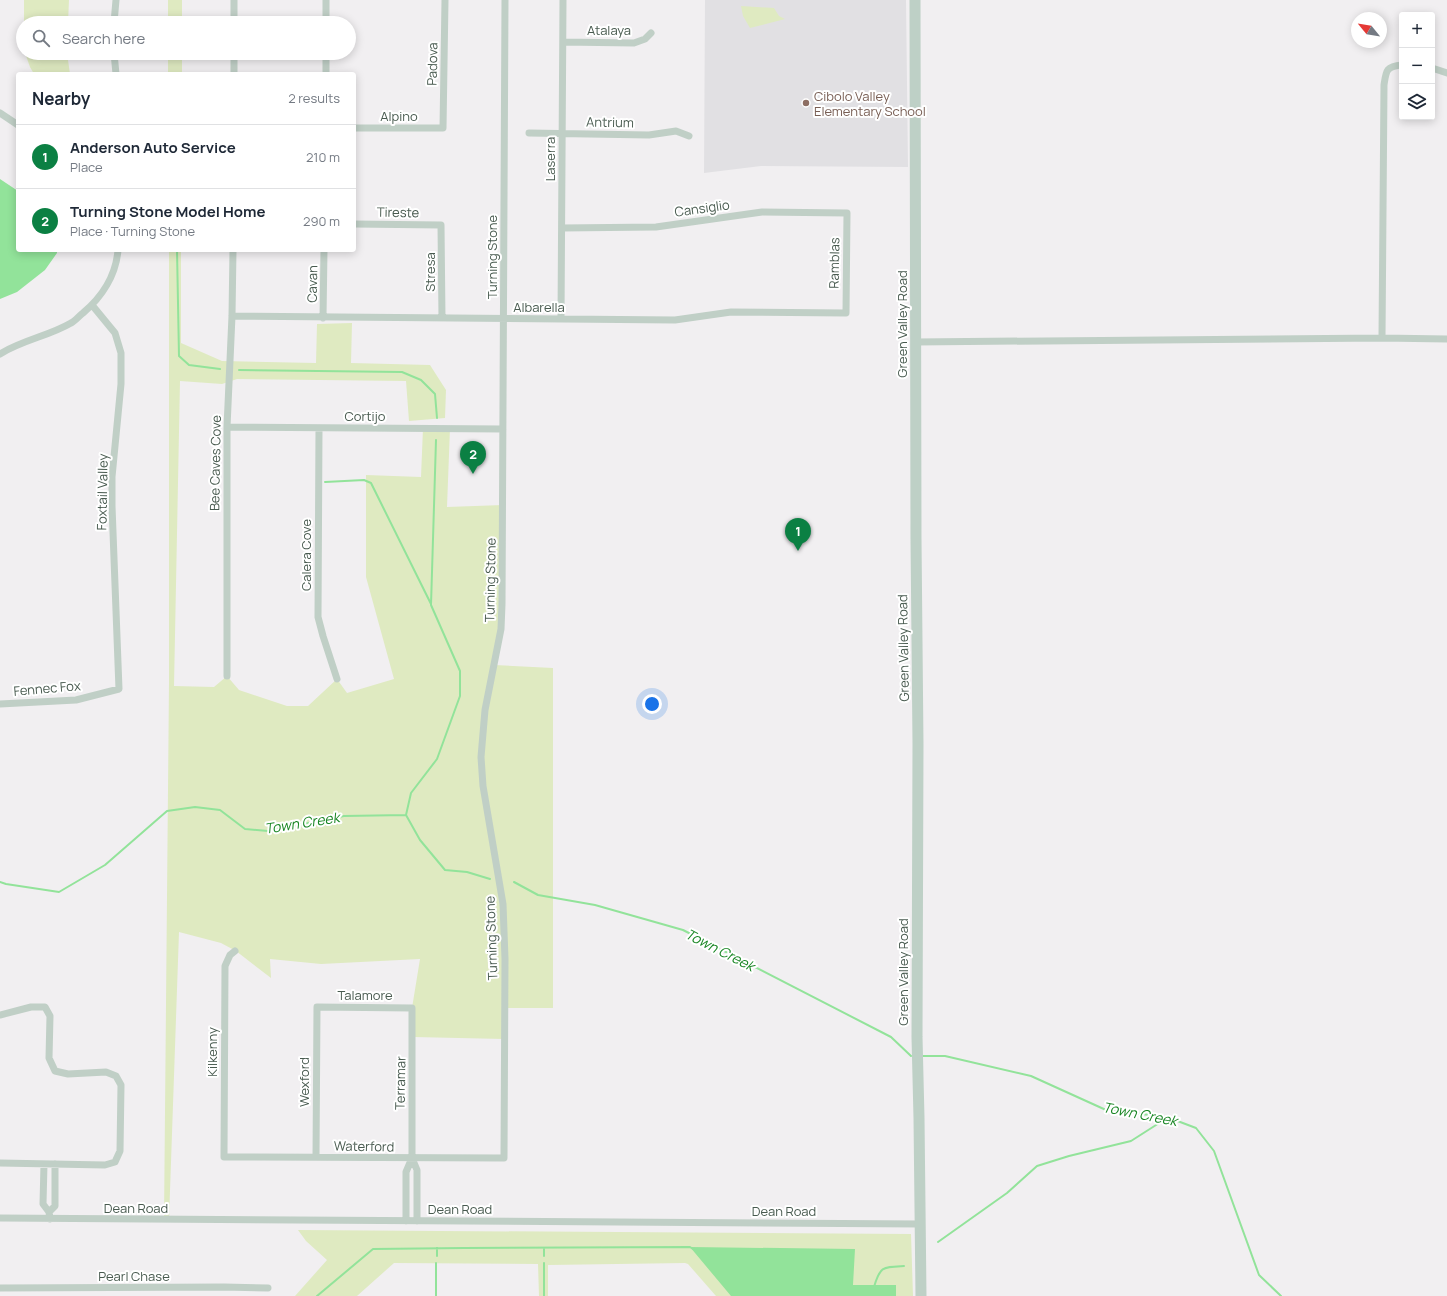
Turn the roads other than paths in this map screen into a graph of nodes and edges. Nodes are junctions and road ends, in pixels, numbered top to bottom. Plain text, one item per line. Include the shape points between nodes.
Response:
1 (116, 0) edge
2 (234, 0) edge
3 (326, 0) edge
4 (445, 0) edge
5 (504, 0) edge
6 (564, 0) edge
7 (915, 0) edge
8 (115, 16) edge
9 (234, 16) edge
10 (326, 16) edge
11 (651, 33) dead end
12 (563, 42) junction
13 (115, 60) edge
14 (234, 60) edge
15 (326, 60) edge
16 (1399, 65) edge
17 (1435, 69) edge
18 (116, 72) edge
19 (234, 72) edge
20 (326, 72) edge
21 (1447, 73) edge
22 (0, 113) edge
23 (16, 125) edge
24 (356, 128) edge
25 (443, 128) joint
26 (529, 133) dead end
27 (562, 134) junction
28 (689, 136) dead end
29 (847, 213) joint
30 (356, 224) edge
31 (441, 225) joint
32 (562, 228) junction
33 (118, 252) edge
34 (233, 252) edge
35 (324, 252) edge
36 (92, 305) junction
37 (846, 313) joint
38 (232, 316) junction
39 (323, 318) junction
40 (442, 318) junction
41 (504, 319) junction
42 (561, 319) junction
43 (1382, 338) junction
44 (1447, 339) edge
45 (916, 342) junction
46 (0, 354) edge
47 (227, 428) junction
48 (319, 428) junction
49 (503, 428) junction
50 (227, 676) dead end
51 (337, 679) dead end
52 (119, 689) joint
53 (0, 704) edge
54 (236, 951) dead end
55 (317, 1007) joint
56 (412, 1008) joint
57 (0, 1015) edge
58 (224, 1157) joint
59 (316, 1157) junction
60 (412, 1158) junction
61 (504, 1158) joint
62 (0, 1163) edge
63 (44, 1164) junction
64 (55, 1164) junction
65 (49, 1215) junction
66 (0, 1218) edge
67 (406, 1221) junction
68 (417, 1221) junction
69 (921, 1224) junction
70 (0, 1288) edge
71 (180, 1288) junction
72 (268, 1288) dead end
73 (180, 1296) edge
74 (921, 1296) edge

1 - 8 street
2 - 9 street
3 - 10 street
4 - 25 street, Padova
5 - 41 street, Turning Stone
6 - 12 street, Laserra
7 - 45 street, Green Valley Road
11 - 12 street, Atalaya via 645,39 634,43
12 - 27 street, Laserra
13 - 18 street
14 - 19 street
15 - 20 street
16 - 43 street via 1389,67 1384,85
17 - 21 street
22 - 23 street
24 - 25 street, Alpino
26 - 27 street, Antrium
27 - 28 street, Antrium via 649,135 676,131
27 - 32 street, Laserra
29 - 32 street, Cansiglio via 762,212 656,227
29 - 37 street, Ramblas
30 - 31 street, Tireste
31 - 40 street, Stresa
32 - 42 street, Laserra
33 - 36 street via 112,277
34 - 38 street, Bee Caves Cove
35 - 39 street, Cavan
36 - 46 street via 72,323
36 - 52 street, Foxtail Valley via 115,333 121,352 121,384 112,477
37 - 42 street, Albarella via 731,312 675,320
38 - 39 street, Albarella
38 - 47 street, Bee Caves Cove
39 - 40 street, Albarella
40 - 41 street, Albarella
41 - 42 street, Albarella
41 - 49 street, Turning Stone
43 - 44 street
43 - 45 street
45 - 69 street, Green Valley Road via 917,1037
47 - 48 street, Cortijo
47 - 50 street, Bee Caves Cove
48 - 49 street, Cortijo
48 - 51 street, Calera Cove via 318,617
49 - 61 street, Turning Stone via 501,629 485,710 481,757 483,786 503,904
52 - 53 street, Fennec Fox via 76,700
54 - 58 street, Kilkenny via 230,955 225,966
55 - 56 street, Talamore
55 - 59 street, Wexford
56 - 60 street, Terramar
57 - 64 street via 31,1007 45,1007 50,1016 49,1058 55,1071 68,1074 106,1072 116,1076 121,1085 120,1151 114,1162
58 - 59 street, Waterford
59 - 60 street, Waterford
60 - 61 street, Waterford
60 - 67 street, Terramar via 406,1172
60 - 68 street, Terramar via 417,1170
62 - 63 street
63 - 64 street
63 - 65 street via 43,1204
64 - 65 street via 54,1206
65 - 66 street, Dean Road
65 - 67 street, Dean Road
67 - 68 street, Dean Road
68 - 69 street, Dean Road
69 - 74 street, Green Valley Road
70 - 71 street, Pearl Chase
71 - 72 street, Pearl Chase
71 - 73 street

